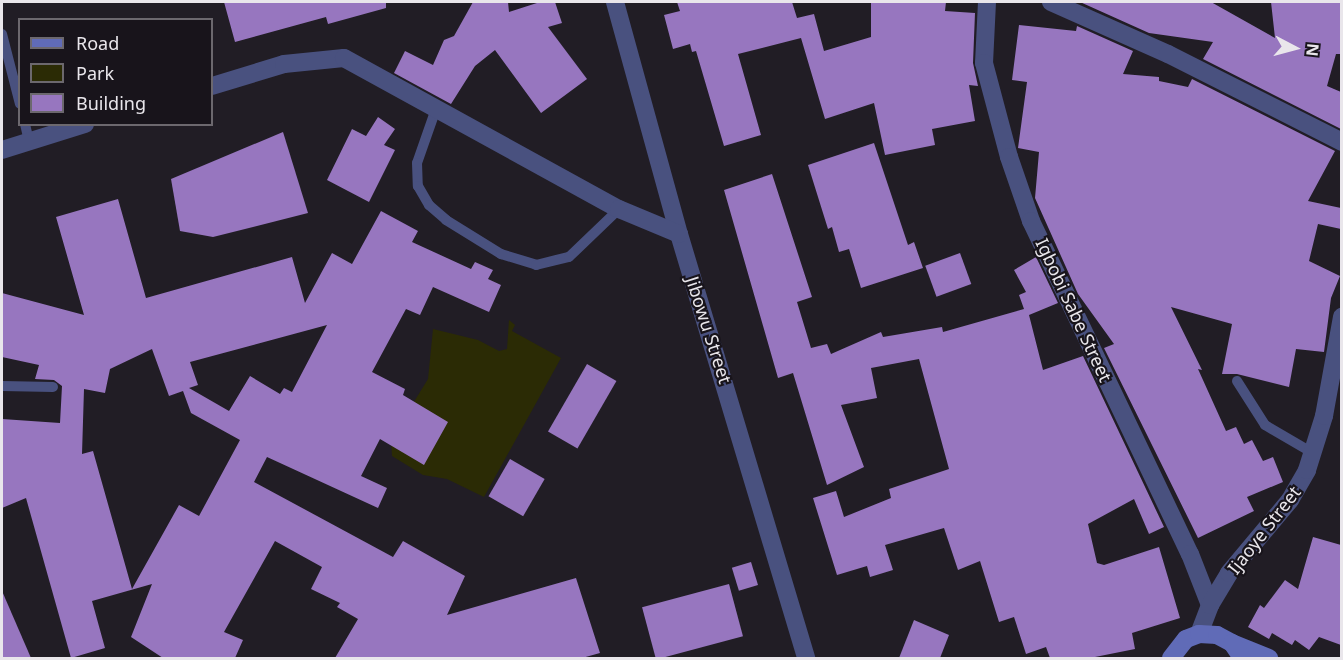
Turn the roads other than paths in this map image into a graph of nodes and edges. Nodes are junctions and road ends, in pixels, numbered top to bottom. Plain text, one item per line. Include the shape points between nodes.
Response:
1 (615, 2) edge
2 (987, 2) edge
3 (1052, 2) edge
4 (2, 34) edge
5 (213, 86) edge
6 (18, 99) edge
7 (437, 106) junction
8 (73, 126) edge
9 (27, 133) edge
10 (1341, 142) edge
11 (2, 150) edge
12 (619, 209) junction
13 (679, 234) junction
14 (1341, 317) edge
15 (1237, 381) dead end
16 (2, 386) edge
17 (53, 387) dead end
18 (1313, 453) junction
19 (1210, 605) junction
20 (1199, 634) junction
21 (1237, 651) edge
22 (806, 658) edge
23 (1171, 658) edge
24 (1269, 658) edge

1 - 13 street, Jibowu Street
2 - 19 street, Igbobi Sabe Street via 984,63 1031,221 1190,554
3 - 10 street via 1168,54
4 - 6 lane
5 - 7 street via 284,64 344,58
7 - 12 street
7 - 12 lane via 417,163 418,186 429,205 446,220 501,254 536,265 569,257
8 - 9 street
9 - 11 street
12 - 13 street
13 - 22 street, Jibowu Street
14 - 18 street, Ijaoye Street via 1324,416
15 - 18 lane via 1265,425
16 - 17 lane
18 - 19 street, Ijaoye Street via 1290,500 1229,573
19 - 20 street, Ijaoye Street
20 - 21 street via 1217,635
20 - 23 street via 1181,643
21 - 24 street

